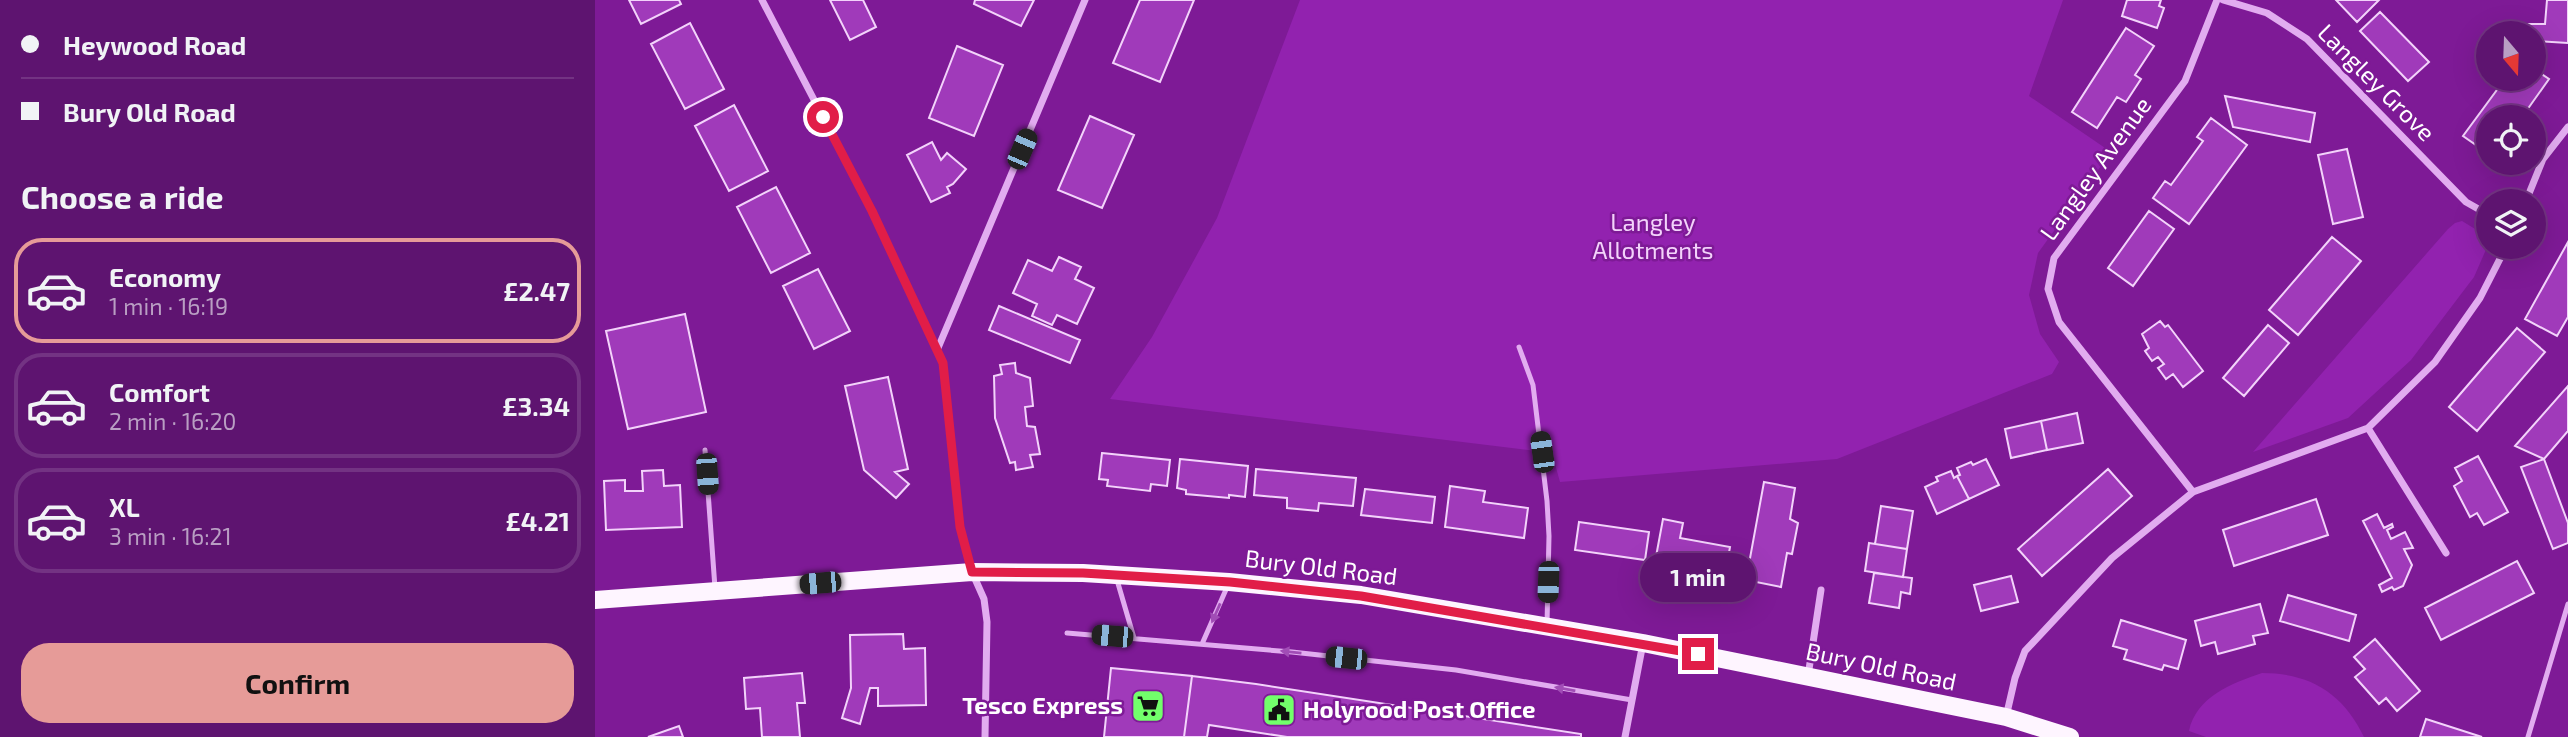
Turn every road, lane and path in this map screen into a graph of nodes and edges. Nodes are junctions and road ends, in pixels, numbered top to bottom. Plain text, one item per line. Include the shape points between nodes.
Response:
1 (762, 0) edge
2 (1085, 0) edge
3 (2217, 0) edge
4 (2223, 0) edge
5 (2568, 127) edge
6 (2531, 189) edge
7 (2476, 208) edge
8 (2500, 259) edge
9 (1518, 347) dead end
10 (937, 348) junction
11 (2368, 428) junction
12 (705, 450) dead end
13 (2193, 492) junction
14 (2446, 553) dead end
15 (972, 572) junction
16 (1116, 575) junction
17 (1230, 582) junction
18 (1821, 590) dead end
19 (715, 591) junction
20 (595, 600) edge
21 (2568, 604) edge
22 (1546, 627) junction
23 (1067, 632) dead end
24 (1134, 638) junction
25 (1643, 643) junction
26 (1202, 644) junction
27 (1807, 676) junction
28 (1632, 700) junction
29 (2006, 718) junction
30 (985, 737) edge
31 (1625, 737) edge
32 (2070, 737) edge
33 (2528, 737) edge

1 - 10 street
2 - 10 street
3 - 13 street, Langley Avenue via 2185,81 2054,258 2048,289 2059,322
4 - 7 street, Langley Grove via 2267,13 2307,39
5 - 6 street via 2543,159
8 - 11 street via 2480,299 2435,362
9 - 22 lane via 1533,385 1547,501
10 - 15 street via 943,363 960,527
11 - 13 street
11 - 14 street
12 - 19 lane
13 - 29 street via 2112,558 2025,651
15 - 16 main road, Bury Old Road
15 - 19 main road, Bury Old Road
15 - 30 street via 984,599 987,622
16 - 17 main road, Bury Old Road
16 - 24 lane
17 - 22 main road, Bury Old Road via 1361,596
17 -> 26 lane
18 - 27 street
19 - 20 main road, Bury Old Road
21 - 33 lane
22 - 25 main road, Bury Old Road
23 - 24 lane
24 - 26 lane
25 - 27 main road, Bury Old Road
25 - 28 street
28 -> 26 lane via 1456,670
27 - 29 main road, Bury Old Road
28 - 31 street
29 - 32 main road, Bury Old Road

